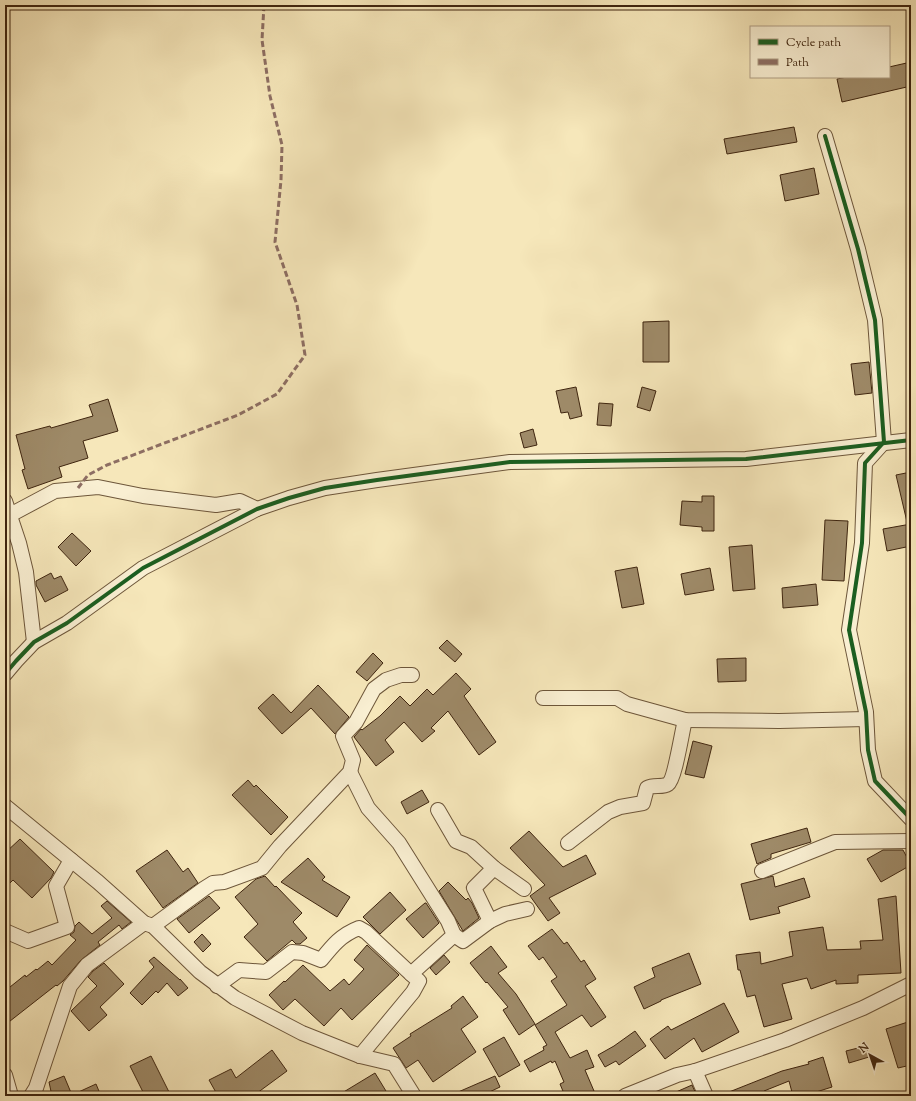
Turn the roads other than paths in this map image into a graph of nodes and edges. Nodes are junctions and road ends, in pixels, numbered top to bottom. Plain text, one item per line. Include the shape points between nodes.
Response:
1 (825, 136) dead end
2 (911, 440) edge
3 (884, 442) junction
4 (5, 502) edge
5 (257, 509) junction
6 (10, 515) junction
7 (34, 642) junction
8 (5, 674) edge
9 (412, 675) dead end
10 (543, 698) dead end
11 (866, 719) junction
12 (685, 720) junction
13 (350, 772) junction
14 (5, 806) edge
15 (438, 810) dead end
16 (911, 819) edge
17 (911, 840) edge
18 (568, 843) dead end
19 (71, 860) junction
20 (494, 868) junction
21 (762, 871) dead end
22 (524, 888) dead end
23 (527, 909) dead end
24 (490, 921) junction
25 (148, 925) junction
26 (5, 932) edge
27 (454, 935) junction
28 (411, 974) junction
29 (911, 984) edge
30 (217, 986) junction
31 (360, 1056) junction
32 (695, 1071) junction
33 (5, 1075) edge
34 (11, 1096) edge
35 (30, 1096) edge
36 (414, 1096) edge
37 (625, 1096) edge
38 (706, 1096) edge

1 - 3 street via 858,249 875,320
2 - 3 street
3 - 5 street via 746,458 510,462 325,488
3 - 11 street via 865,463 862,543 849,630
4 - 6 street
5 - 6 street via 240,501 216,505 143,496 98,487 55,491
5 - 7 street via 143,568 67,623
6 - 7 street via 20,543 26,572
7 - 8 street
9 - 13 street via 401,675 386,680 374,689 356,722 343,736 353,760
10 - 12 street via 617,698 627,704
11 - 12 street
11 - 16 street via 868,750 875,781
12 - 18 street via 672,780 663,786 652,785 647,788 643,803 608,812
13 - 25 street via 262,868 224,882 213,883
13 - 27 street via 368,808 398,843 448,921
14 - 19 street
15 - 20 street via 456,841 471,847
17 - 21 street via 835,842
19 - 25 street
19 - 26 street via 56,886 67,927 28,940
20 - 22 street
20 - 24 street via 474,888
23 - 24 street via 505,914
24 - 27 street via 463,941
25 - 30 street
25 - 35 street via 87,965 70,986 36,1088
27 - 28 street
28 - 30 street via 359,928 337,941 321,960 292,952 266,972 239,970
28 - 31 street via 419,981 413,992
29 - 32 street via 863,1008 786,1040
30 - 31 street via 302,1033
31 - 36 street via 394,1064
32 - 37 street via 677,1075
32 - 38 street
33 - 34 street

